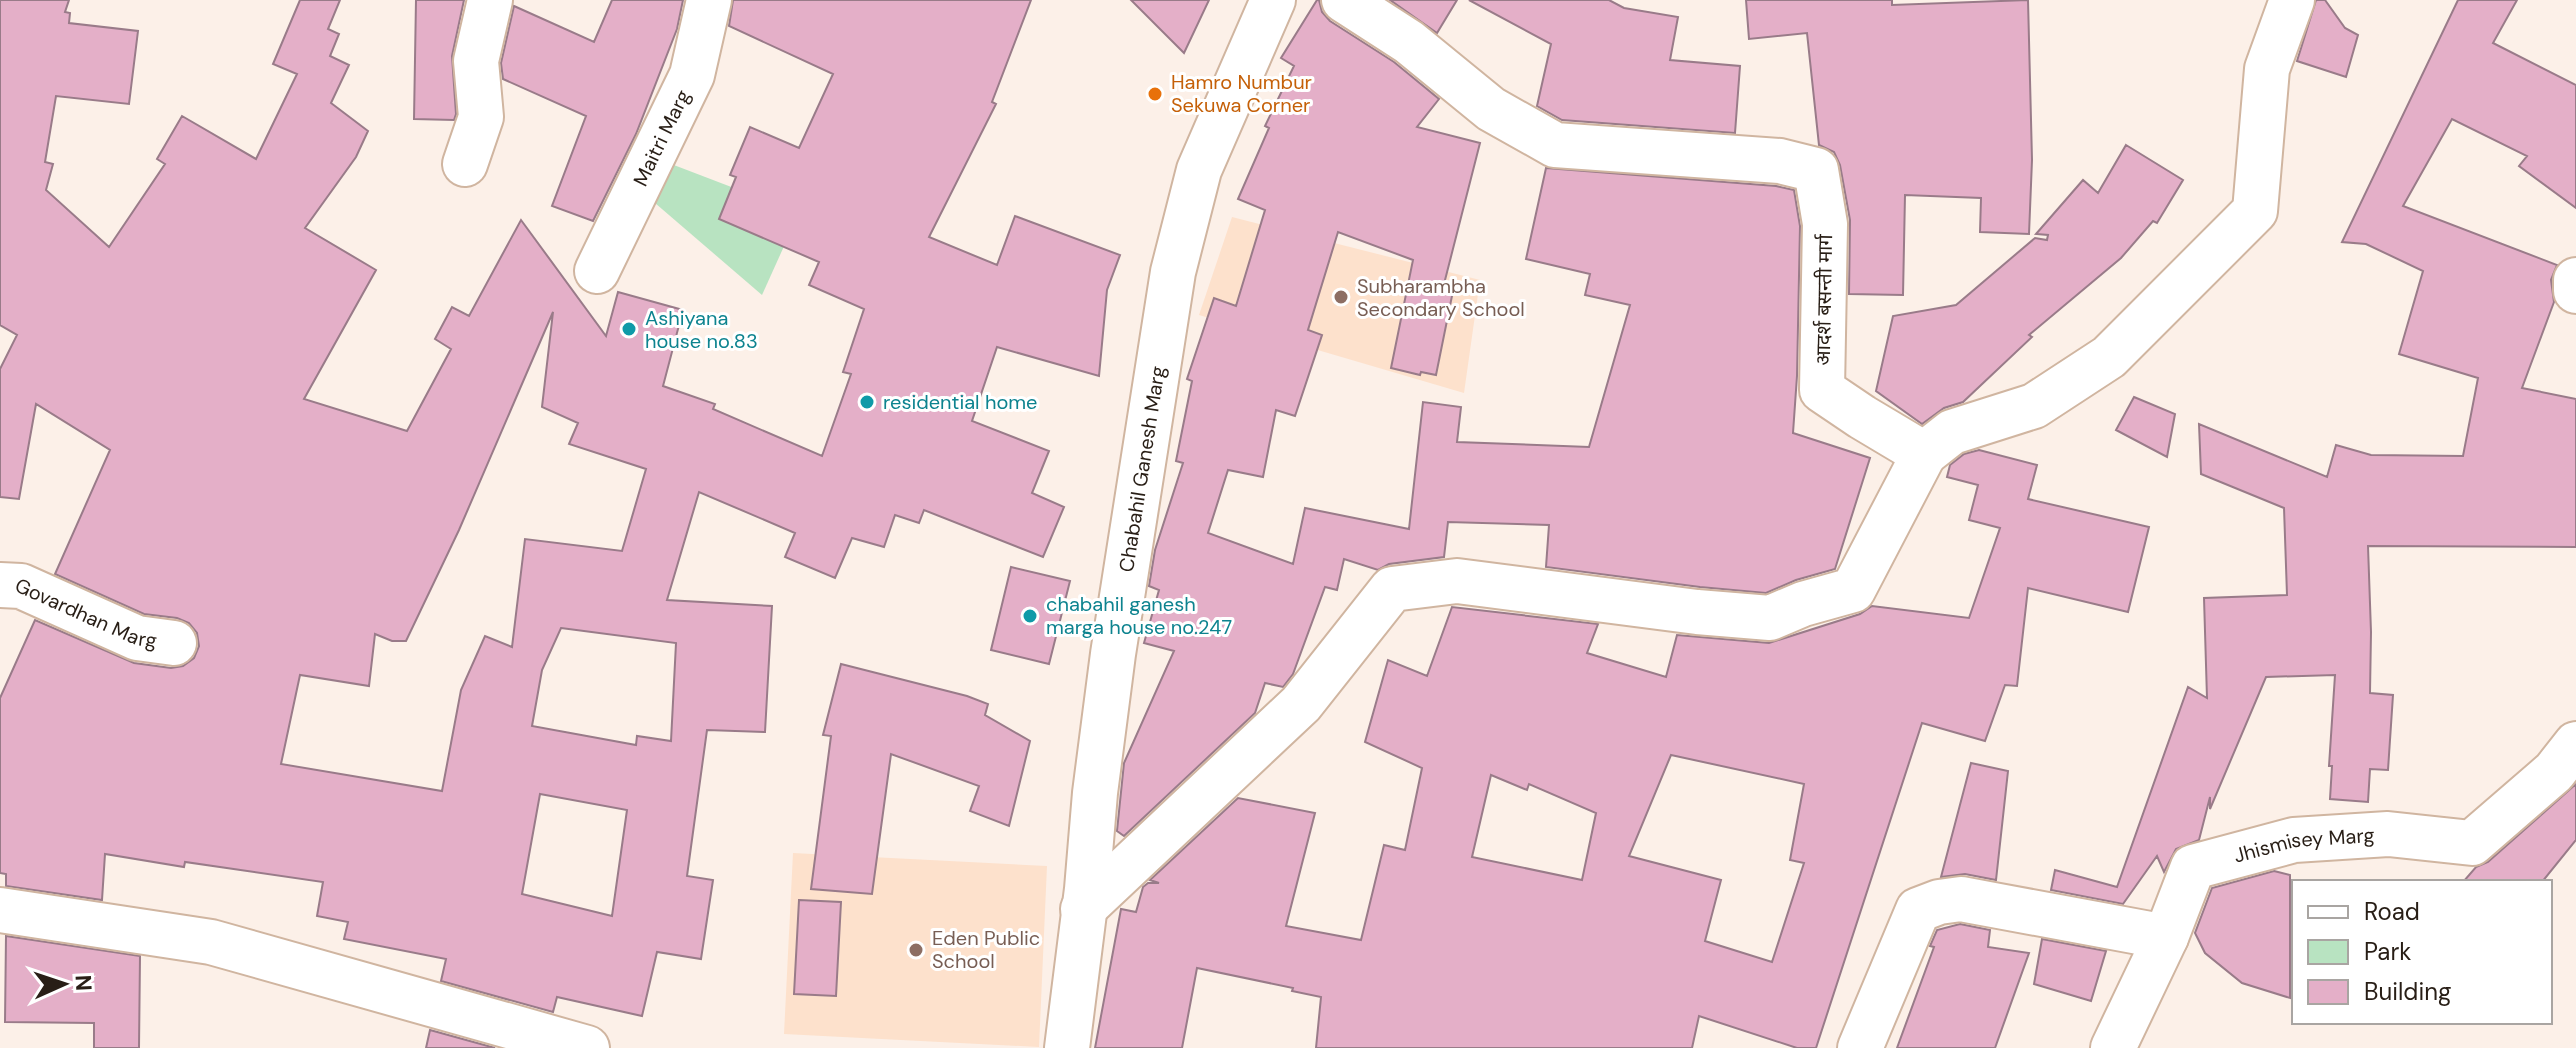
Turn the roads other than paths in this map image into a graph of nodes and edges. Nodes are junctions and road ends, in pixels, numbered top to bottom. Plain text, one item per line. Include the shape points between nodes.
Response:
1 (490, 0) edge
2 (709, 0) edge
3 (1273, 0) edge
4 (1344, 0) edge
5 (2292, 0) edge
6 (465, 164) dead end
7 (597, 271) dead end
8 (2576, 280) edge
9 (2576, 291) edge
10 (1924, 454) junction
11 (0, 585) edge
12 (174, 643) dead end
13 (2576, 744) edge
14 (1083, 909) junction
15 (0, 910) edge
16 (2166, 937) junction
17 (587, 1048) edge
18 (1067, 1048) edge
19 (1860, 1048) edge
20 (2113, 1048) edge

1 - 6 street via 476,61 481,117
2 - 7 street, Maitri Marg via 692,75
3 - 14 street, Chabahil Ganesh Marg via 1199,170 1173,272 1113,654
4 - 10 street, आदर्श बसन्ती मार्ग via 1409,42 1491,109 1555,145 1780,161 1816,170 1825,224 1822,390
5 - 10 street via 2267,69 2255,211 2109,357 2034,406 1952,432
8 - 9 street
10 - 14 street via 1853,590 1770,618 1457,581 1392,589 1301,704
11 - 12 street, Govardhan Marg via 21,586 137,638
13 - 16 street, Jhismisey Marg via 2554,772 2472,843 2388,834 2294,840 2193,867
14 - 18 street, Chabahil Ganesh Marg
15 - 17 street via 211,942
16 - 19 street via 1961,899 1939,902 1918,910
16 - 20 street, Jhismisey Marg

